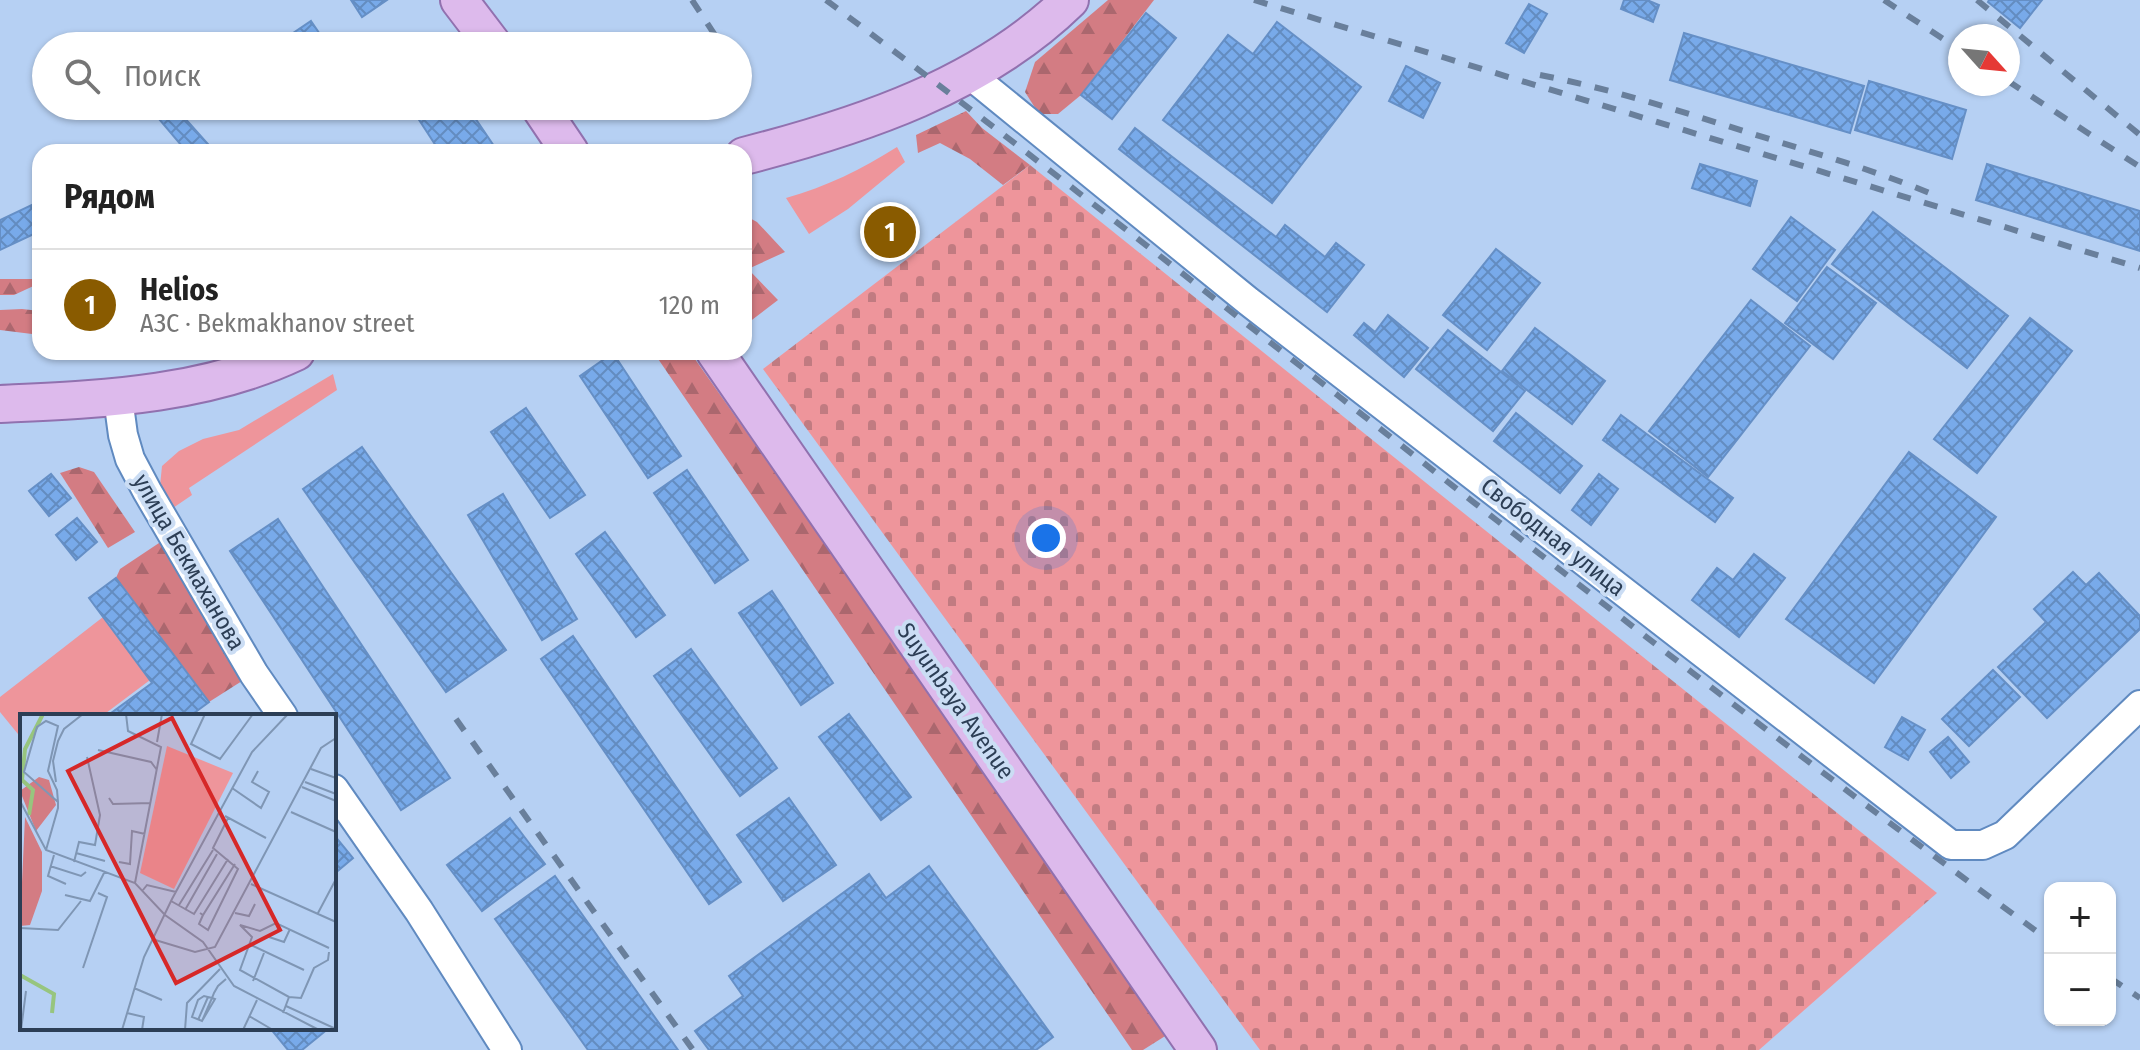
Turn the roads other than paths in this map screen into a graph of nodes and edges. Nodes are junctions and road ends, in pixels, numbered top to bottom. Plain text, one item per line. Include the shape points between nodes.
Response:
1 (459, 0) edge
2 (1070, 0) edge
3 (483, 32) edge
4 (969, 74) junction
5 (548, 120) edge
6 (565, 144) edge
7 (752, 153) edge
8 (278, 360) edge
9 (721, 360) edge
10 (118, 398) junction
11 (0, 404) edge
12 (2140, 705) edge
13 (282, 714) edge
14 (336, 792) edge
15 (507, 1050) edge
16 (1198, 1050) edge

1 - 3 main road
2 - 4 main road via 1029,36
4 - 7 main road via 920,100
4 - 12 street, Свободная улица via 1248,301 1951,845 1983,845 2005,835
5 - 6 main road
8 - 10 main road via 212,383
9 - 16 main road, Suyunbaya Avenue
10 - 11 main road
10 - 13 street, улица Бекмаханова via 130,459
14 - 15 street

